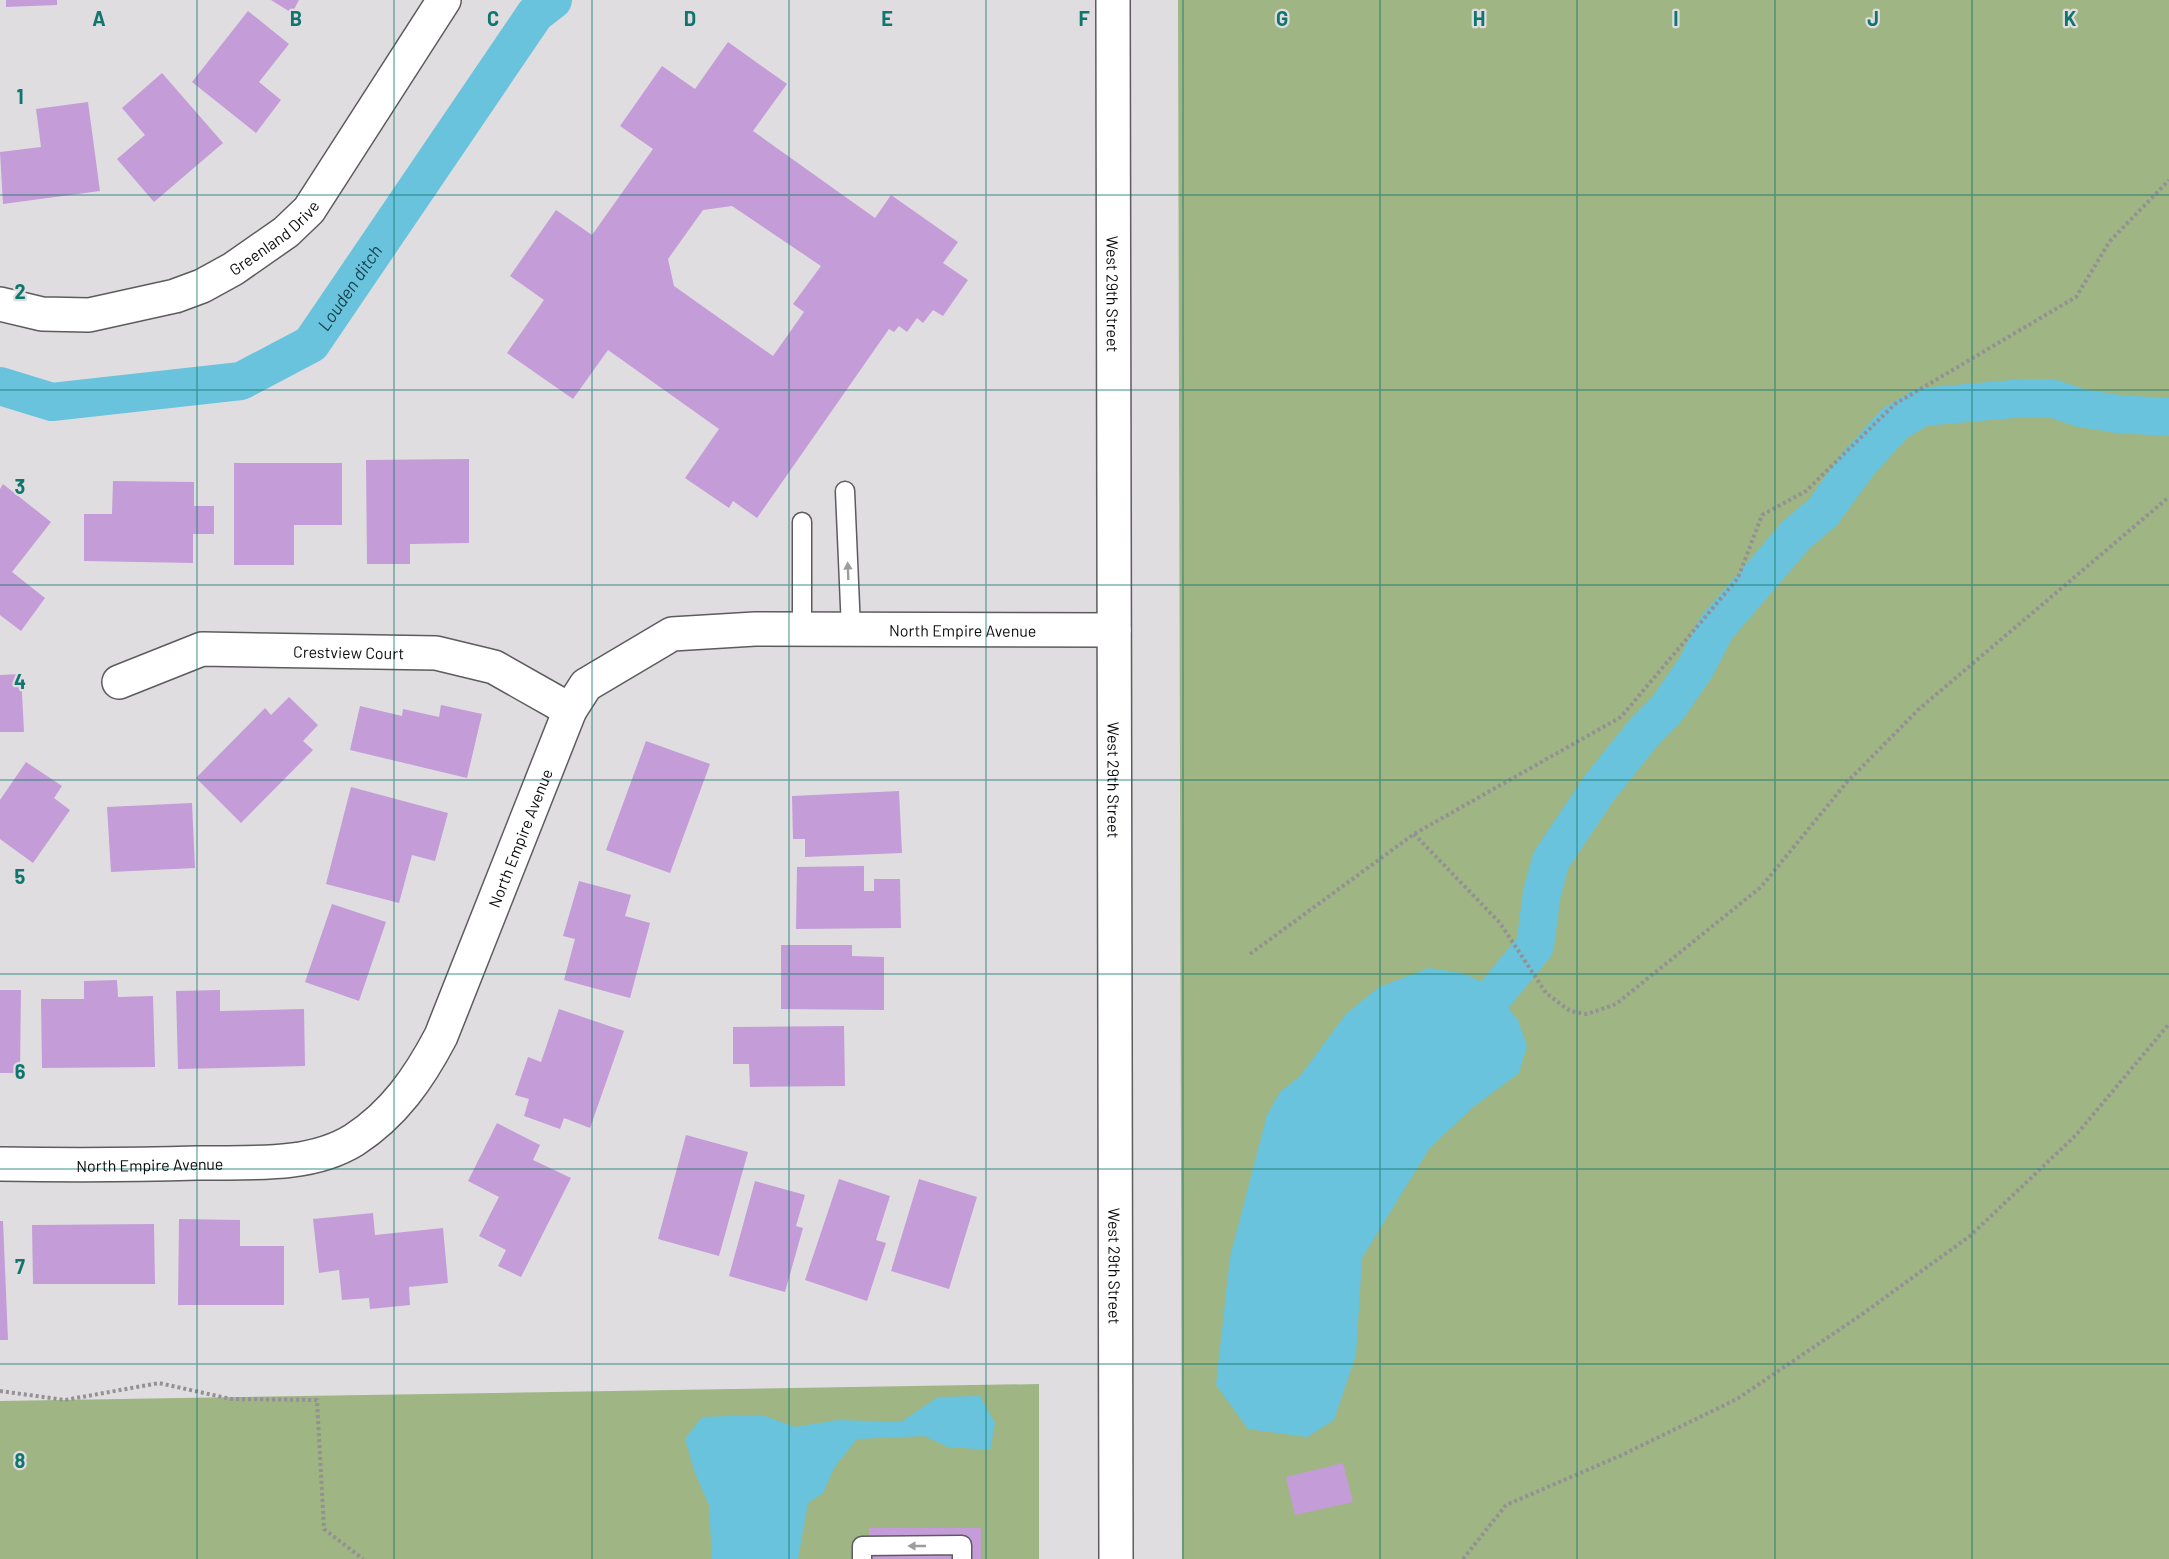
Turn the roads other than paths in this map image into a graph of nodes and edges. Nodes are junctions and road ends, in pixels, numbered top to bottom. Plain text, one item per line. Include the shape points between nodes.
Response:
1 (444, 0) edge
2 (1113, 0) edge
3 (0, 304) edge
4 (845, 491) dead end
5 (802, 522) dead end
6 (802, 629) junction
7 (850, 629) junction
8 (1114, 630) junction
9 (119, 682) dead end
10 (570, 710) junction
11 (0, 1164) edge
12 (862, 1559) edge
13 (962, 1559) edge
14 (1116, 1559) edge

1 - 3 street, Greenland Drive via 309,210 286,232 202,286 175,296 90,315 42,314
2 - 8 street, West 29th Street
7 -> 4 lane
5 - 6 lane
6 - 7 street, North Empire Avenue
6 - 10 street, North Empire Avenue via 672,634 586,685
7 - 8 street, North Empire Avenue
8 - 14 street, West 29th Street
9 - 10 street, Crestview Court via 202,648 436,653 494,667
10 - 11 street, North Empire Avenue via 441,1036 404,1097 380,1121 352,1141 307,1158 115,1166
13 -> 12 lane via 962,1545 862,1546

